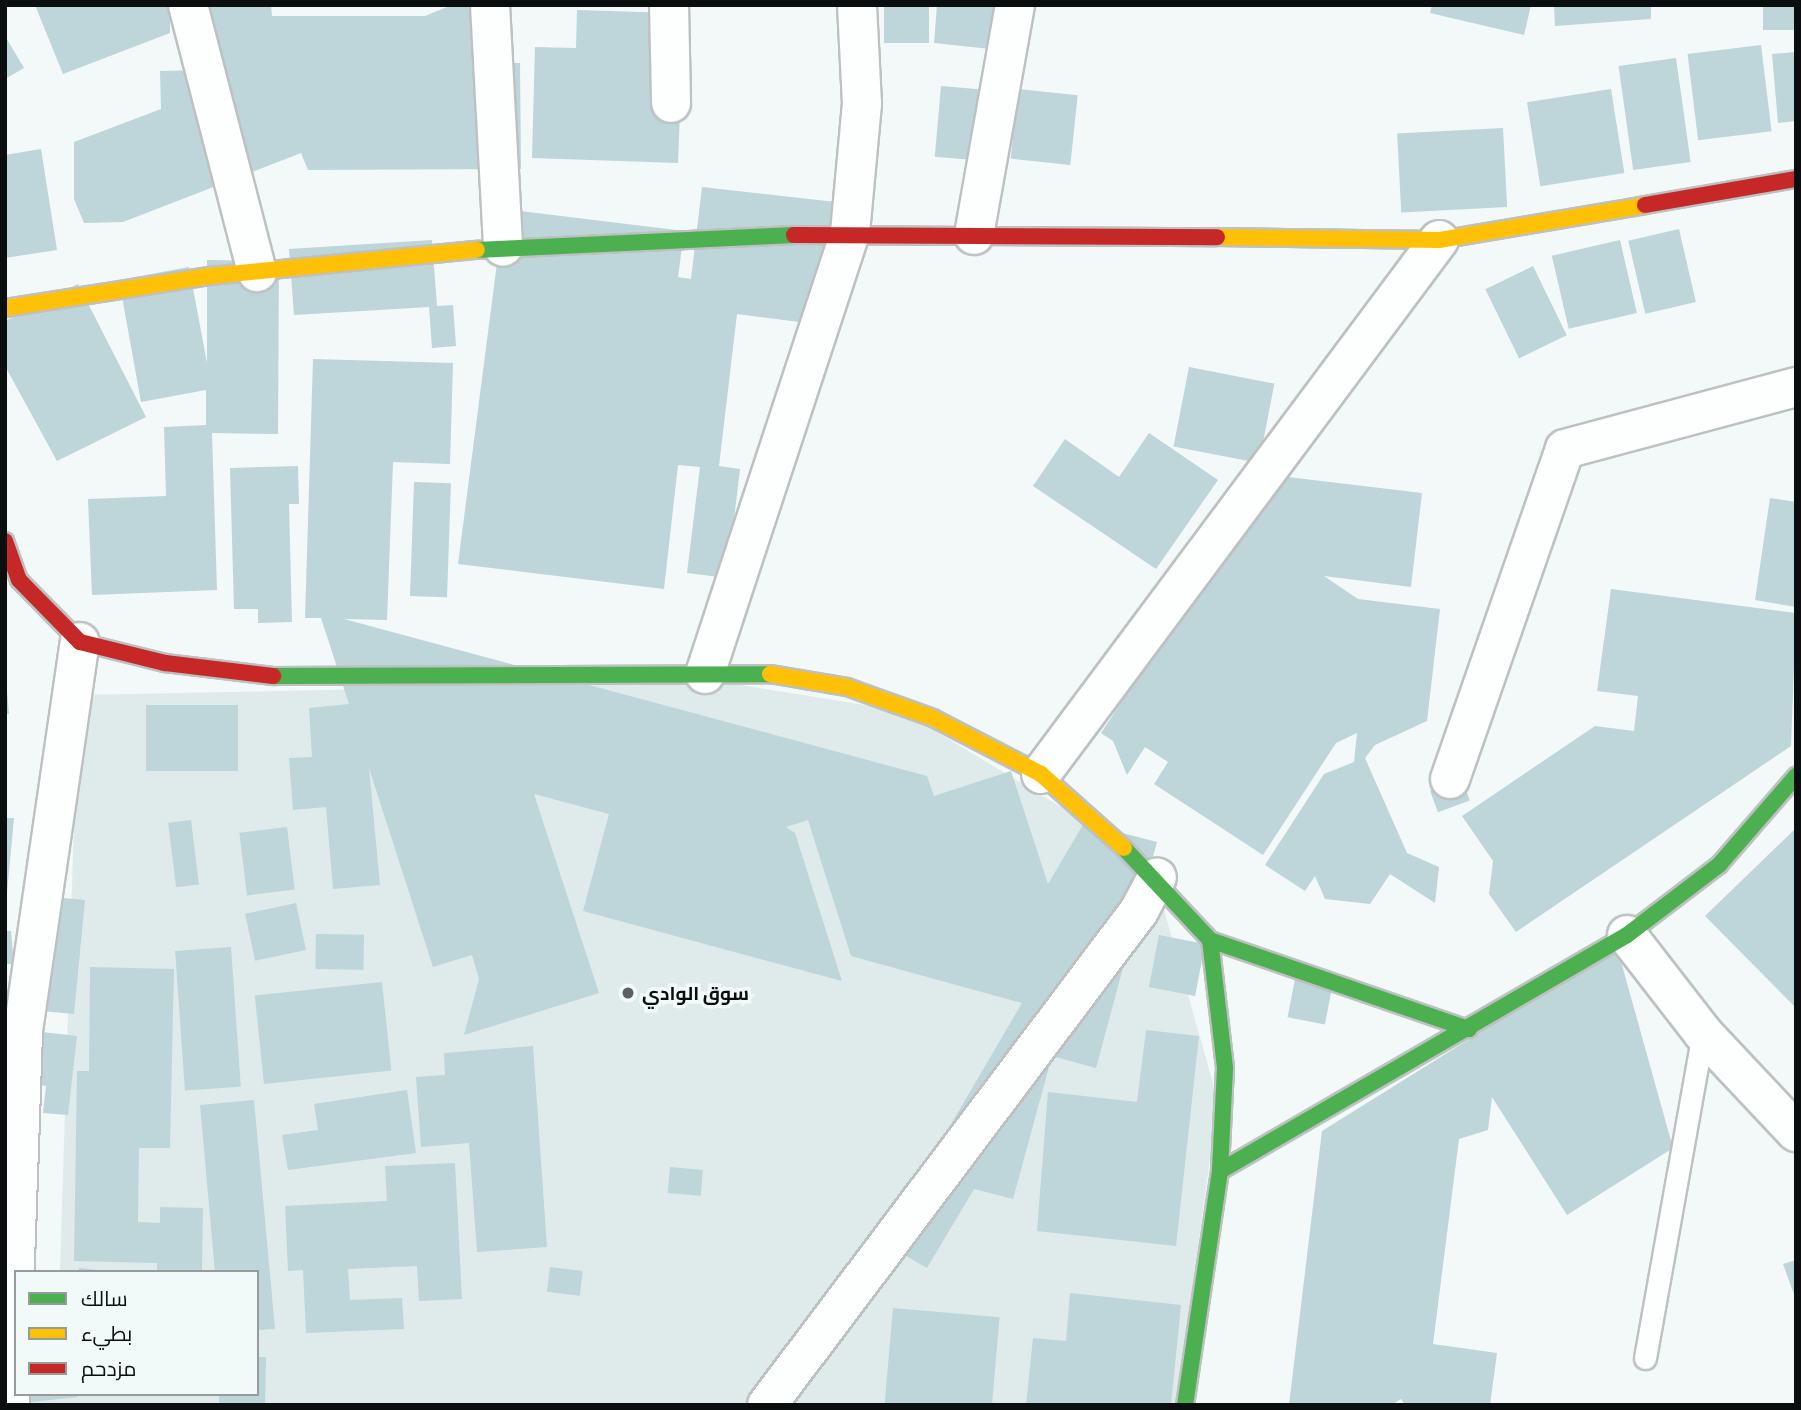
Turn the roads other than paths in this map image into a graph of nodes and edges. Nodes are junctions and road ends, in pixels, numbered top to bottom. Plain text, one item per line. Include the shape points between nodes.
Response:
1 (188, 5) edge
2 (490, 5) edge
3 (669, 5) edge
4 (857, 5) edge
5 (1015, 5) edge
6 (671, 103) dead end
7 (1796, 179) edge
8 (850, 233) junction
9 (974, 235) junction
10 (1439, 240) junction
11 (503, 247) junction
12 (257, 272) junction
13 (5, 308) edge
14 (1796, 387) edge
15 (5, 541) edge
16 (12, 578) edge
17 (80, 642) junction
18 (705, 674) junction
19 (1041, 774) junction
20 (1796, 776) edge
21 (1450, 779) dead end
22 (1157, 877) junction
23 (1627, 935) junction
24 (1210, 940) junction
25 (1469, 1029) junction
26 (1703, 1034) junction
27 (1796, 1132) edge
28 (1220, 1171) junction
29 (15, 1270) edge
30 (14, 1290) edge
31 (1645, 1359) dead end
32 (10, 1405) edge
33 (767, 1405) edge
34 (1185, 1405) edge

1 - 12 street
2 - 11 street
3 - 6 street
4 - 8 street via 862,104
5 - 9 street
7 - 10 street
8 - 9 street
8 - 11 street
8 - 18 street
9 - 10 street
10 - 19 street
11 - 12 street
12 - 13 street
14 - 21 street via 1565,449
15 - 16 street
16 - 17 street
17 - 18 street via 165,663 270,676
17 - 29 street via 23,1031
18 - 19 street via 771,674 847,687 933,718
19 - 22 street
20 - 23 street via 1719,864
22 - 24 street
22 - 33 street via 1139,911
23 - 25 street
23 - 26 street
24 - 25 street
24 - 28 street via 1225,1068
25 - 28 street
26 - 27 street
26 - 31 lane
28 - 34 street
30 - 32 street

